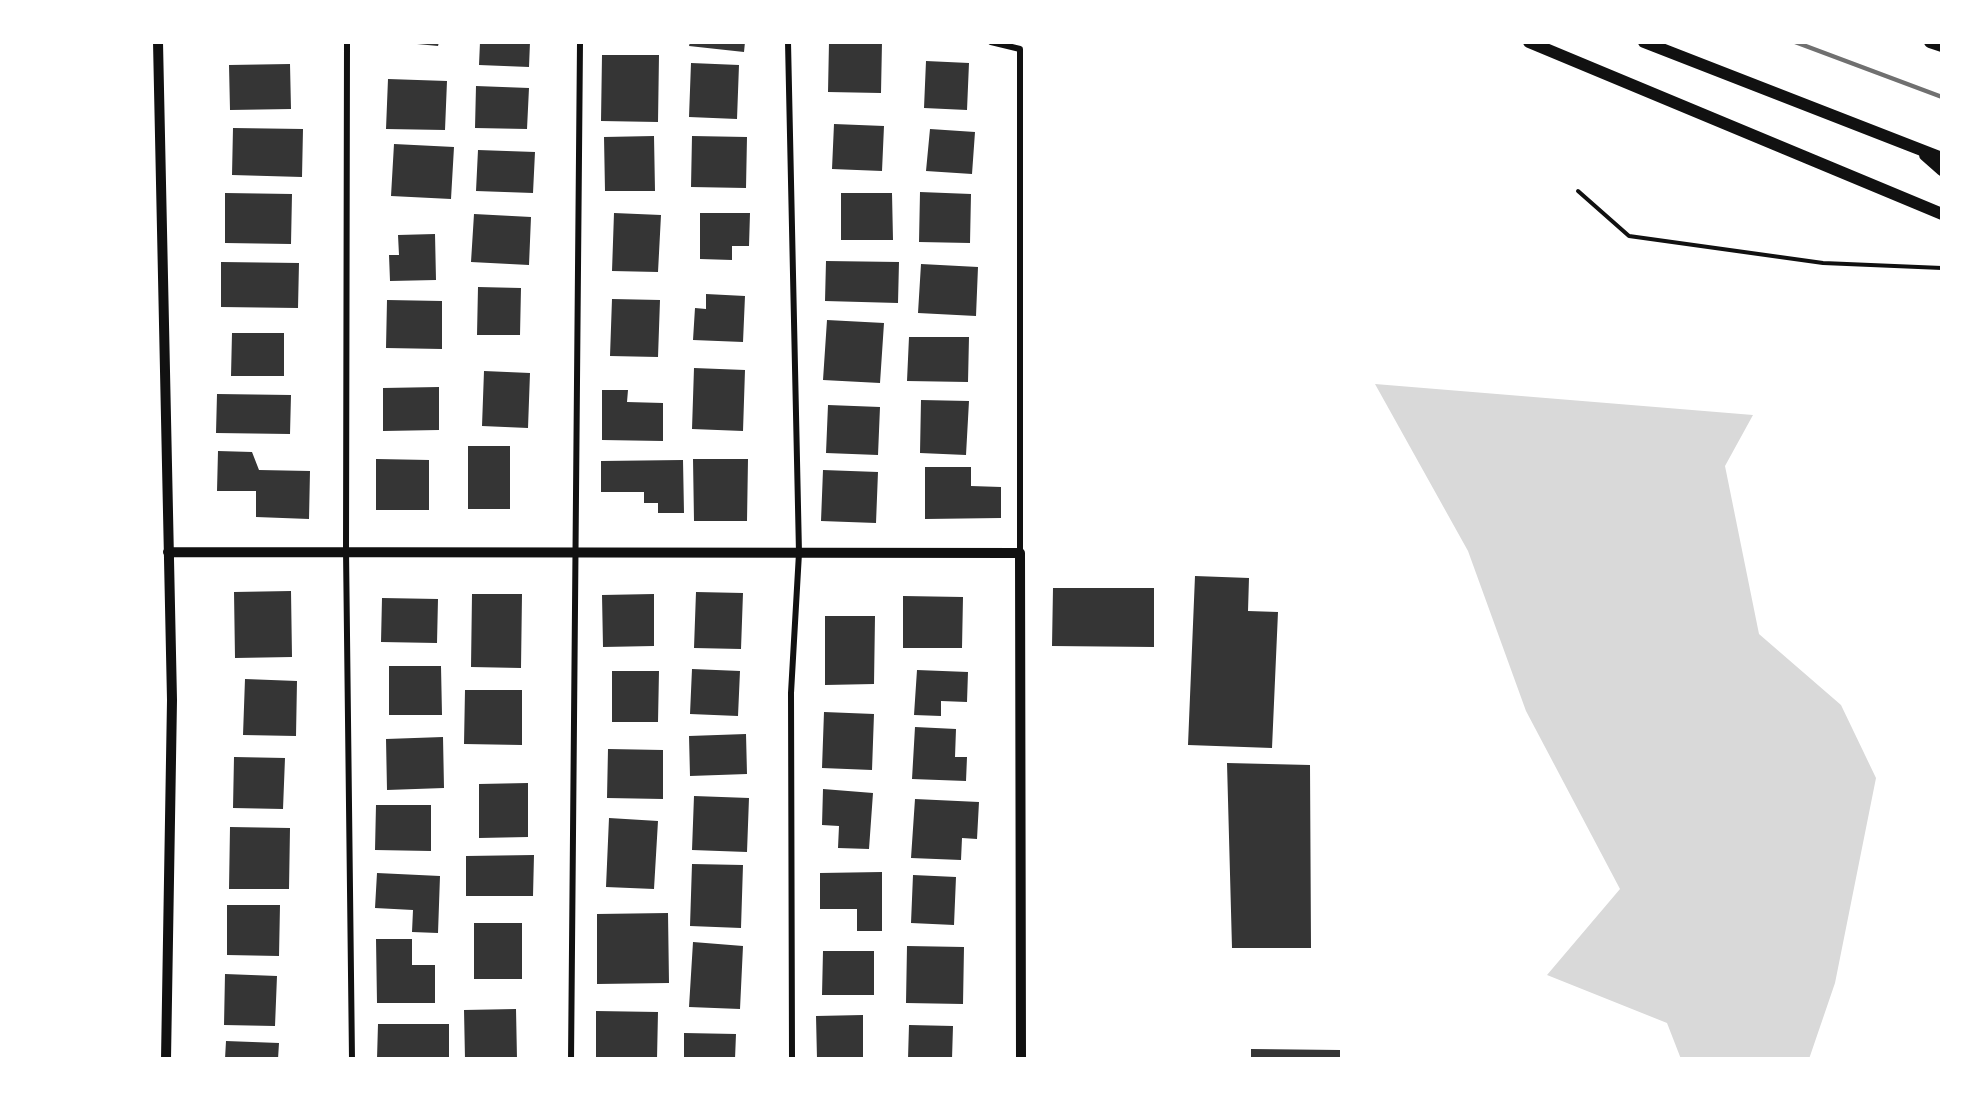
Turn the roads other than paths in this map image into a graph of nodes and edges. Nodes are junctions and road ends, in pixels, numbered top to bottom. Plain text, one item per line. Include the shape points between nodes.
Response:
1 (158, 42) edge
2 (347, 42) edge
3 (580, 42) edge
4 (788, 42) edge
5 (991, 42) edge
6 (1529, 42) edge
7 (1644, 42) edge
8 (1930, 42) edge
9 (1942, 46) edge
10 (1917, 149) junction
11 (1942, 158) edge
12 (1942, 170) edge
13 (1942, 214) edge
14 (346, 550) junction
15 (168, 552) junction
16 (578, 552) junction
17 (799, 553) junction
18 (1020, 553) junction
19 (166, 1059) edge
20 (352, 1059) edge
21 (571, 1059) edge
22 (792, 1059) edge
23 (1021, 1059) edge

1 - 15 street
2 - 14 street
3 - 16 street
4 - 17 street
5 - 18 street via 1020,50
6 - 13 main road
7 - 10 main road
8 - 9 main road
10 - 11 main road
10 - 12 main road
14 - 15 street
14 - 16 street
14 - 20 street
15 - 19 street via 172,700
16 - 17 street
16 - 21 street
17 - 18 street
17 - 22 street via 791,693
18 - 23 street

